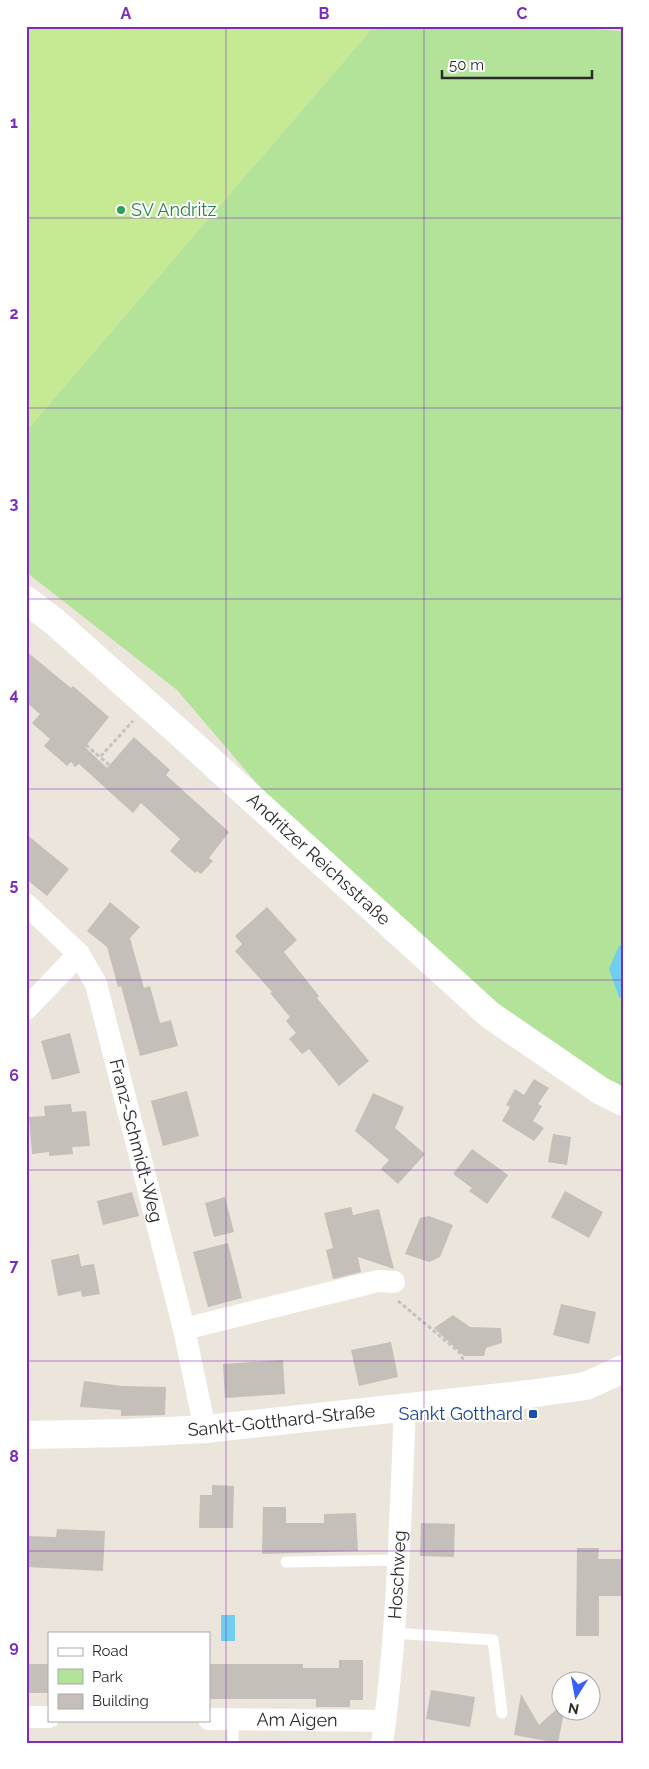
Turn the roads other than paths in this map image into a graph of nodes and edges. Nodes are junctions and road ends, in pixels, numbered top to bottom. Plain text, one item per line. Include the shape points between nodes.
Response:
1 (26, 600) edge
2 (26, 904) edge
3 (79, 954) junction
4 (26, 1009) edge
5 (623, 1102) edge
6 (394, 1282) road end
7 (184, 1329) junction
8 (623, 1369) edge
9 (405, 1408) junction
10 (205, 1429) junction
11 (26, 1435) edge
12 (398, 1560) junction
13 (286, 1562) dead end
14 (393, 1633) junction
15 (502, 1713) dead end
16 (26, 1717) edge
17 (48, 1717) edge
18 (210, 1719) edge
19 (234, 1719) junction
20 (383, 1732) edge
21 (233, 1743) edge

1 - 5 street, Andritzer Reichsstraße via 148,704 490,1015
2 - 3 street, Franz-Schmidt-Weg
3 - 4 street
3 - 7 street, Franz-Schmidt-Weg via 96,984
6 - 7 street via 378,1281
7 - 10 street, Franz-Schmidt-Weg
8 - 9 street, Sankt-Gotthard-Straße via 586,1386
9 - 10 street, Sankt-Gotthard-Straße
9 - 12 street, Hoschweg
10 - 11 street, Sankt-Gotthard-Straße
12 - 13 lane
12 - 14 street, Hoschweg
14 - 15 lane via 493,1640
14 - 20 street, Hoschweg
16 - 17 street
18 - 19 street, Am Aigen
19 - 20 street, Am Aigen
19 - 21 lane

